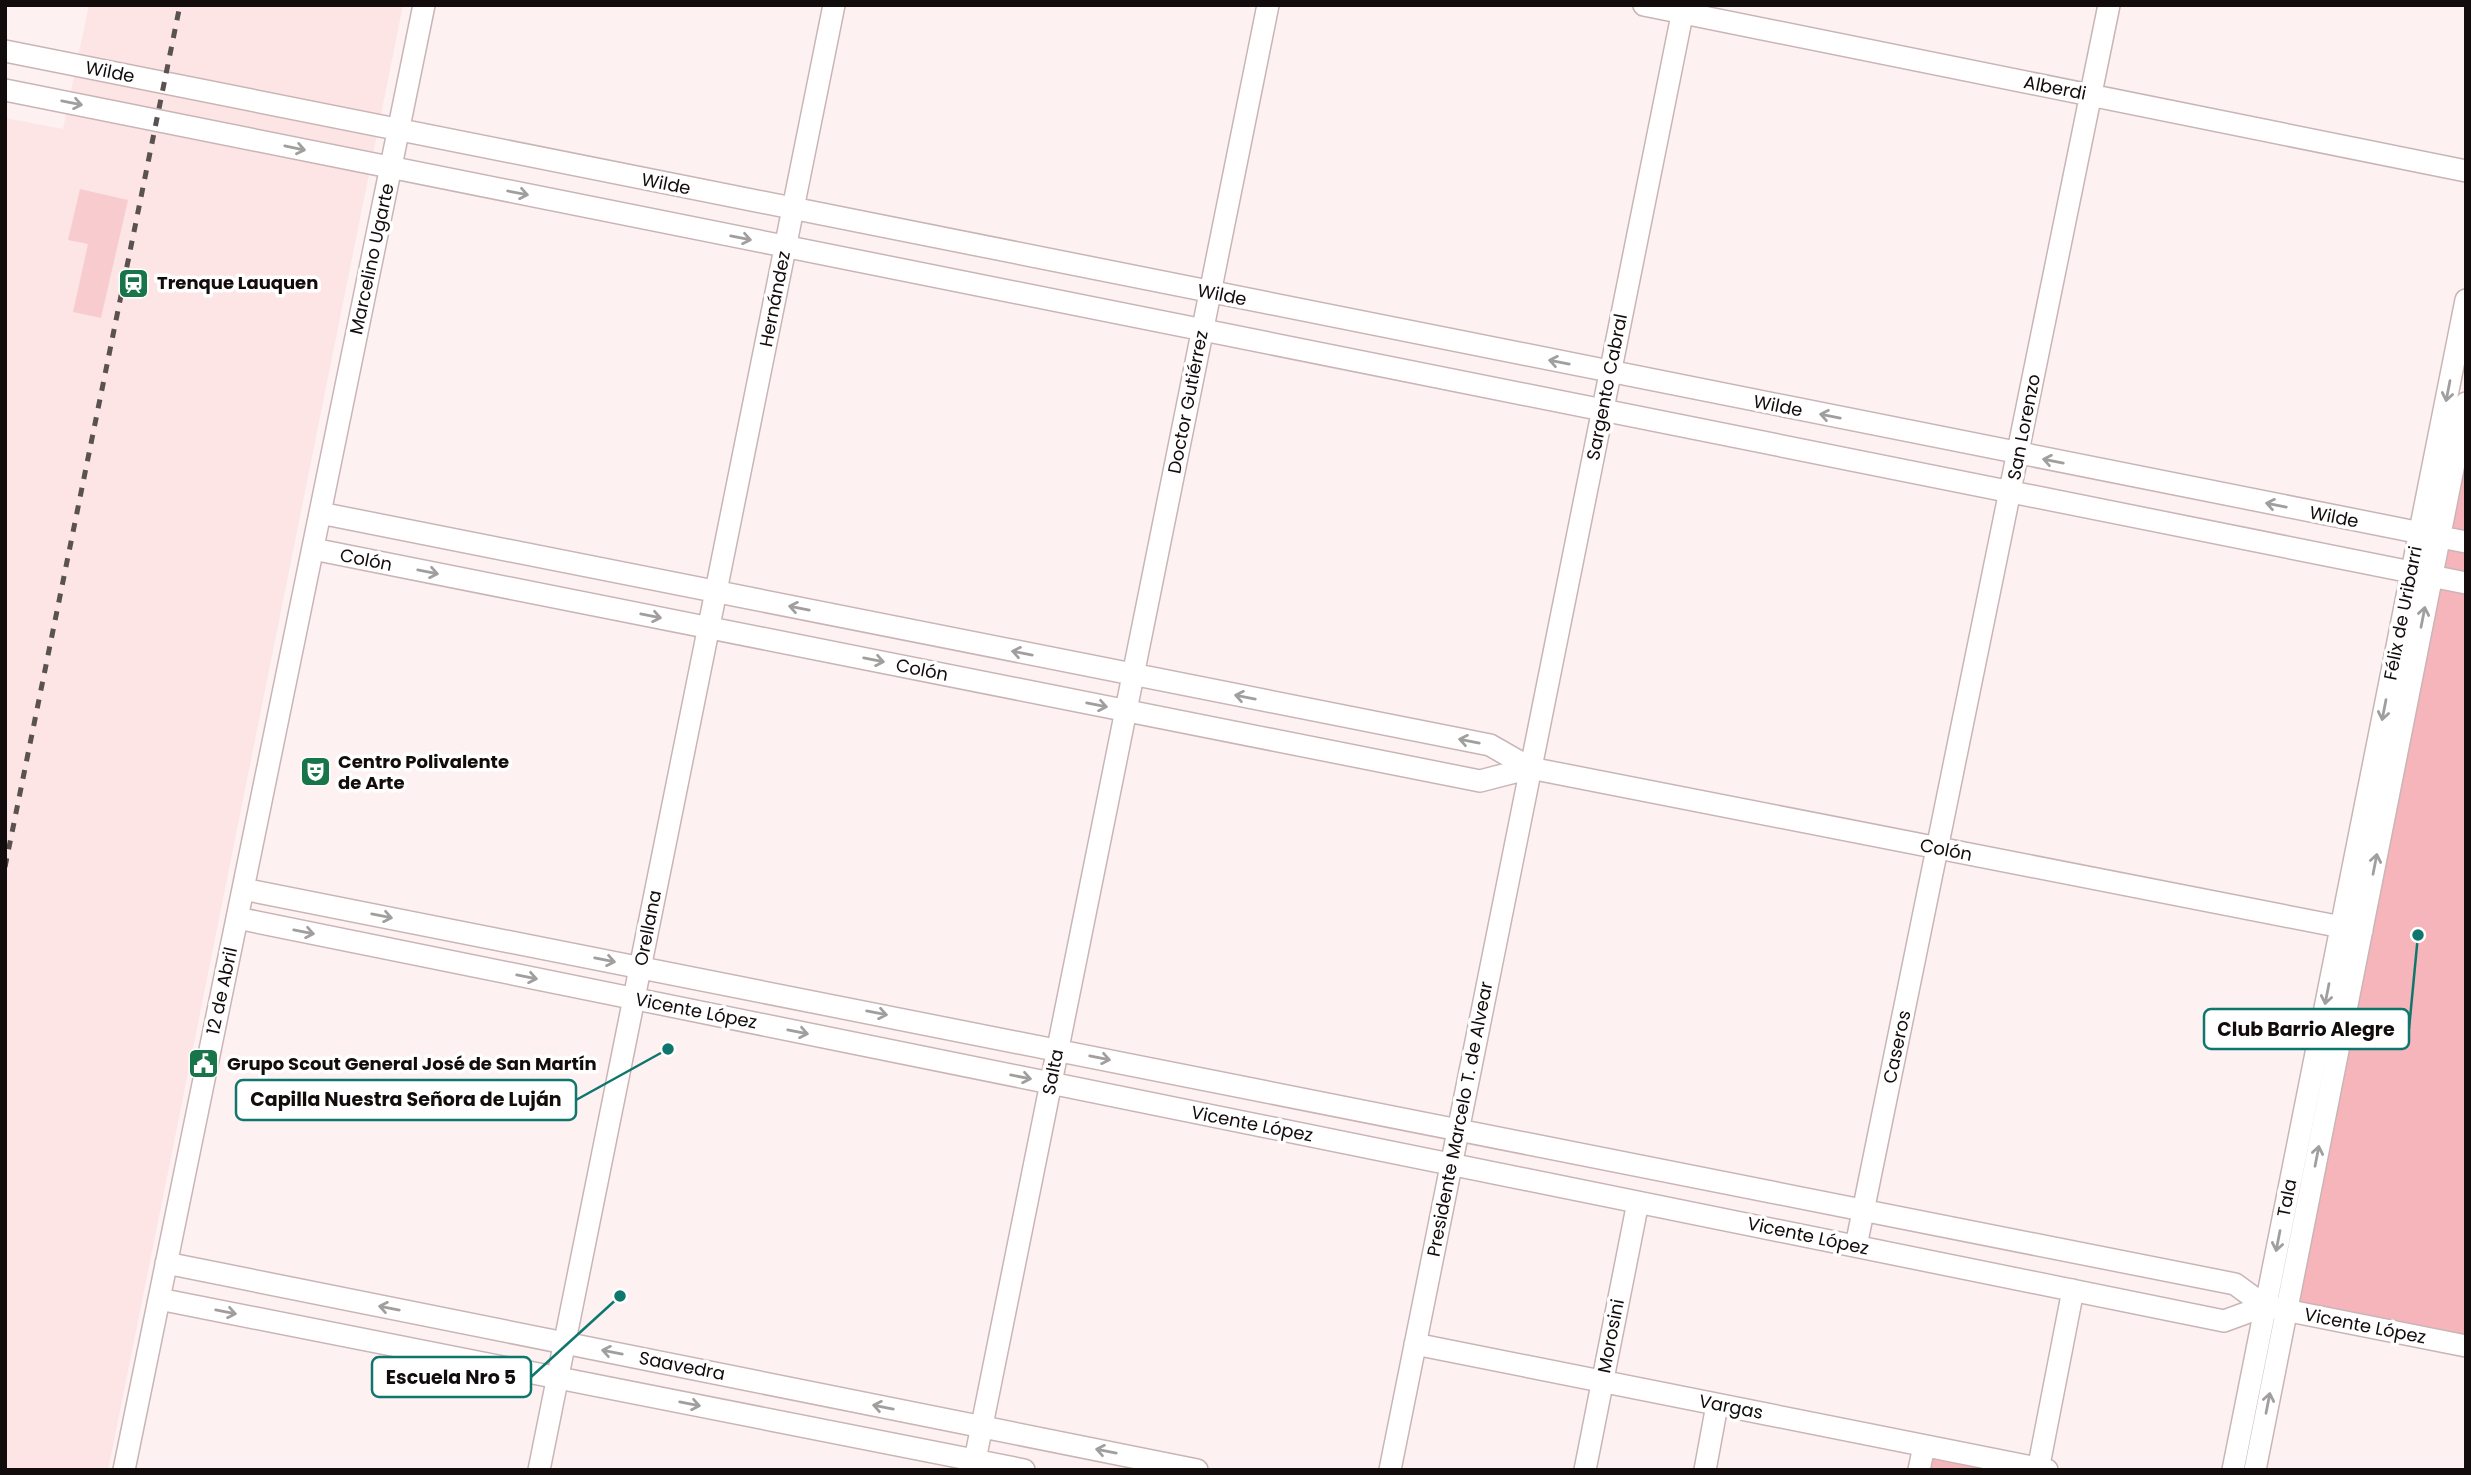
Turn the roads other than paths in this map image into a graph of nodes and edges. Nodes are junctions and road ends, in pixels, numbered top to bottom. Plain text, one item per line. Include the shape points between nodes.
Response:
1 (424, 5) edge
2 (834, 5) edge
3 (1268, 5) edge
4 (1644, 5) edge
5 (2109, 5) edge
6 (1683, 9) edge
7 (5, 51) edge
8 (5, 90) edge
9 (2091, 96) junction
10 (398, 130) junction
11 (391, 168) junction
12 (2466, 171) edge
13 (793, 209) junction
14 (785, 247) junction
15 (1210, 292) junction
16 (2466, 300) edge
17 (1202, 331) junction
18 (1609, 372) junction
19 (2466, 403) edge
20 (1602, 411) junction
21 (2019, 454) junction
22 (2011, 493) junction
23 (320, 513) junction
24 (2429, 536) junction
25 (2466, 542) edge
26 (313, 549) junction
27 (2421, 575) junction
28 (2466, 583) edge
29 (716, 592) junction
30 (709, 628) junction
31 (1133, 674) junction
32 (1126, 711) junction
33 (1530, 768) junction
34 (1938, 848) junction
35 (243, 889) junction
36 (237, 918) junction
37 (2351, 929) junction
38 (640, 966) junction
39 (634, 998) junction
40 (1058, 1049) junction
41 (1051, 1083) junction
42 (1458, 1129) junction
43 (1451, 1164) junction
44 (1637, 1202) junction
45 (1864, 1210) junction
46 (1856, 1246) junction
47 (166, 1263) junction
48 (2073, 1290) junction
49 (159, 1299) junction
50 (2265, 1306) junction
51 (2287, 1311) junction
52 (565, 1343) junction
53 (1415, 1343) junction
54 (2466, 1346) edge
55 (558, 1378) junction
56 (1602, 1382) junction
57 (1717, 1405) junction
58 (982, 1427) junction
59 (1924, 1446) junction
60 (974, 1465) edge
61 (2041, 1469) edge
62 (124, 1470) edge
63 (539, 1470) edge
64 (1024, 1470) edge
65 (1197, 1470) edge
66 (1390, 1470) edge
67 (1585, 1470) edge
68 (1705, 1470) edge
69 (1919, 1470) edge
70 (2233, 1470) edge
71 (2255, 1470) edge

1 - 10 street, Marcelino Ugarte
2 - 13 street, Hernández
3 - 15 street, Doctor Gutiérrez
4 - 6 street, Alberdi
5 - 9 street, San Lorenzo
6 - 9 street, Alberdi
6 - 18 street, Sargento Cabral
7 - 10 street, Wilde
8 -> 11 street
9 - 12 street, Alberdi
9 - 21 street, San Lorenzo
10 - 11 street, Marcelino Ugarte
10 - 13 street, Wilde
11 -> 14 street
11 - 23 street, Marcelino Ugarte
13 - 14 street, Hernández
13 - 15 street, Wilde
14 - 17 street
14 - 29 street, Hernández
15 - 17 street, Doctor Gutiérrez
18 -> 15 street, Wilde
16 -> 24 street, Félix de Uribarri
17 - 20 street
17 - 31 street, Doctor Gutiérrez
18 - 20 street, Sargento Cabral
21 -> 18 street, Wilde
19 - 24 street, Félix de Uribarri
20 - 22 street
20 - 33 street, Sargento Cabral
21 - 22 street, San Lorenzo
24 -> 21 street, Wilde
22 - 27 street
22 - 34 street, San Lorenzo
23 - 26 street, 12 de Abril
23 - 29 street, Colón
24 - 25 street, Wilde
24 - 27 street, Félix de Uribarri
26 -> 30 street, Colón
26 - 35 street, 12 de Abril
27 - 28 street
27 - 37 street, Félix de Uribarri
29 - 30 street, Orellana
31 -> 29 street, Colón
30 -> 32 street, Colón
30 - 38 street, Orellana
31 - 32 street, Salta
33 -> 31 street, Colón via 1490,745
32 - 33 street, Colón via 1480,781
32 - 40 street, Salta
33 - 34 street, Colón
33 - 42 street, Presidente Marcelo T. de Alvear
34 - 37 street, Colón
34 - 45 street, Caseros
35 - 36 street, 12 de Abril
35 -> 38 street, Vicente López
36 -> 39 street, Vicente López
36 - 47 street, 12 de Abril
37 -> 50 street, Tala
51 -> 37 street, Tala
38 - 39 street, Orellana
38 -> 40 street, Vicente López
39 -> 41 street, Vicente López
39 - 52 street, Orellana
40 - 41 street, Salta
40 -> 42 street, Vicente López
41 - 43 street, Vicente López
41 - 58 street, Salta
42 - 43 street, Presidente Marcelo T. de Alvear
42 - 45 street, Vicente López
43 - 44 street, Vicente López
43 - 53 street, Presidente Marcelo T. de Alvear
44 - 46 street, Vicente López
44 - 56 street, Morosini
45 - 46 street, Caseros
45 - 50 street, Vicente López via 2235,1284
46 - 48 street, Vicente López
47 - 49 street, 12 de Abril
52 -> 47 street, Saavedra
48 - 50 street, Vicente López via 2224,1321
48 - 61 street
49 -> 55 street, Saavedra
49 - 62 street, 12 de Abril
50 - 51 street, Vicente López
50 - 70 street, Tala
51 - 54 street, Vicente López
71 -> 51 street, Tala
52 - 55 street, Orellana
58 -> 52 street, Saavedra
53 - 56 street, Vargas
53 - 66 street, Presidente Marcelo T. de Alvear
55 -> 60 street, Saavedra
55 - 63 street, Orellana
56 - 57 street, Vargas
56 - 67 street, Morosini
57 - 59 street, Vargas
57 - 68 street
58 - 60 street, Salta
65 -> 58 street, Saavedra
59 - 61 street, Vargas
59 - 69 street
60 - 64 street, Saavedra

